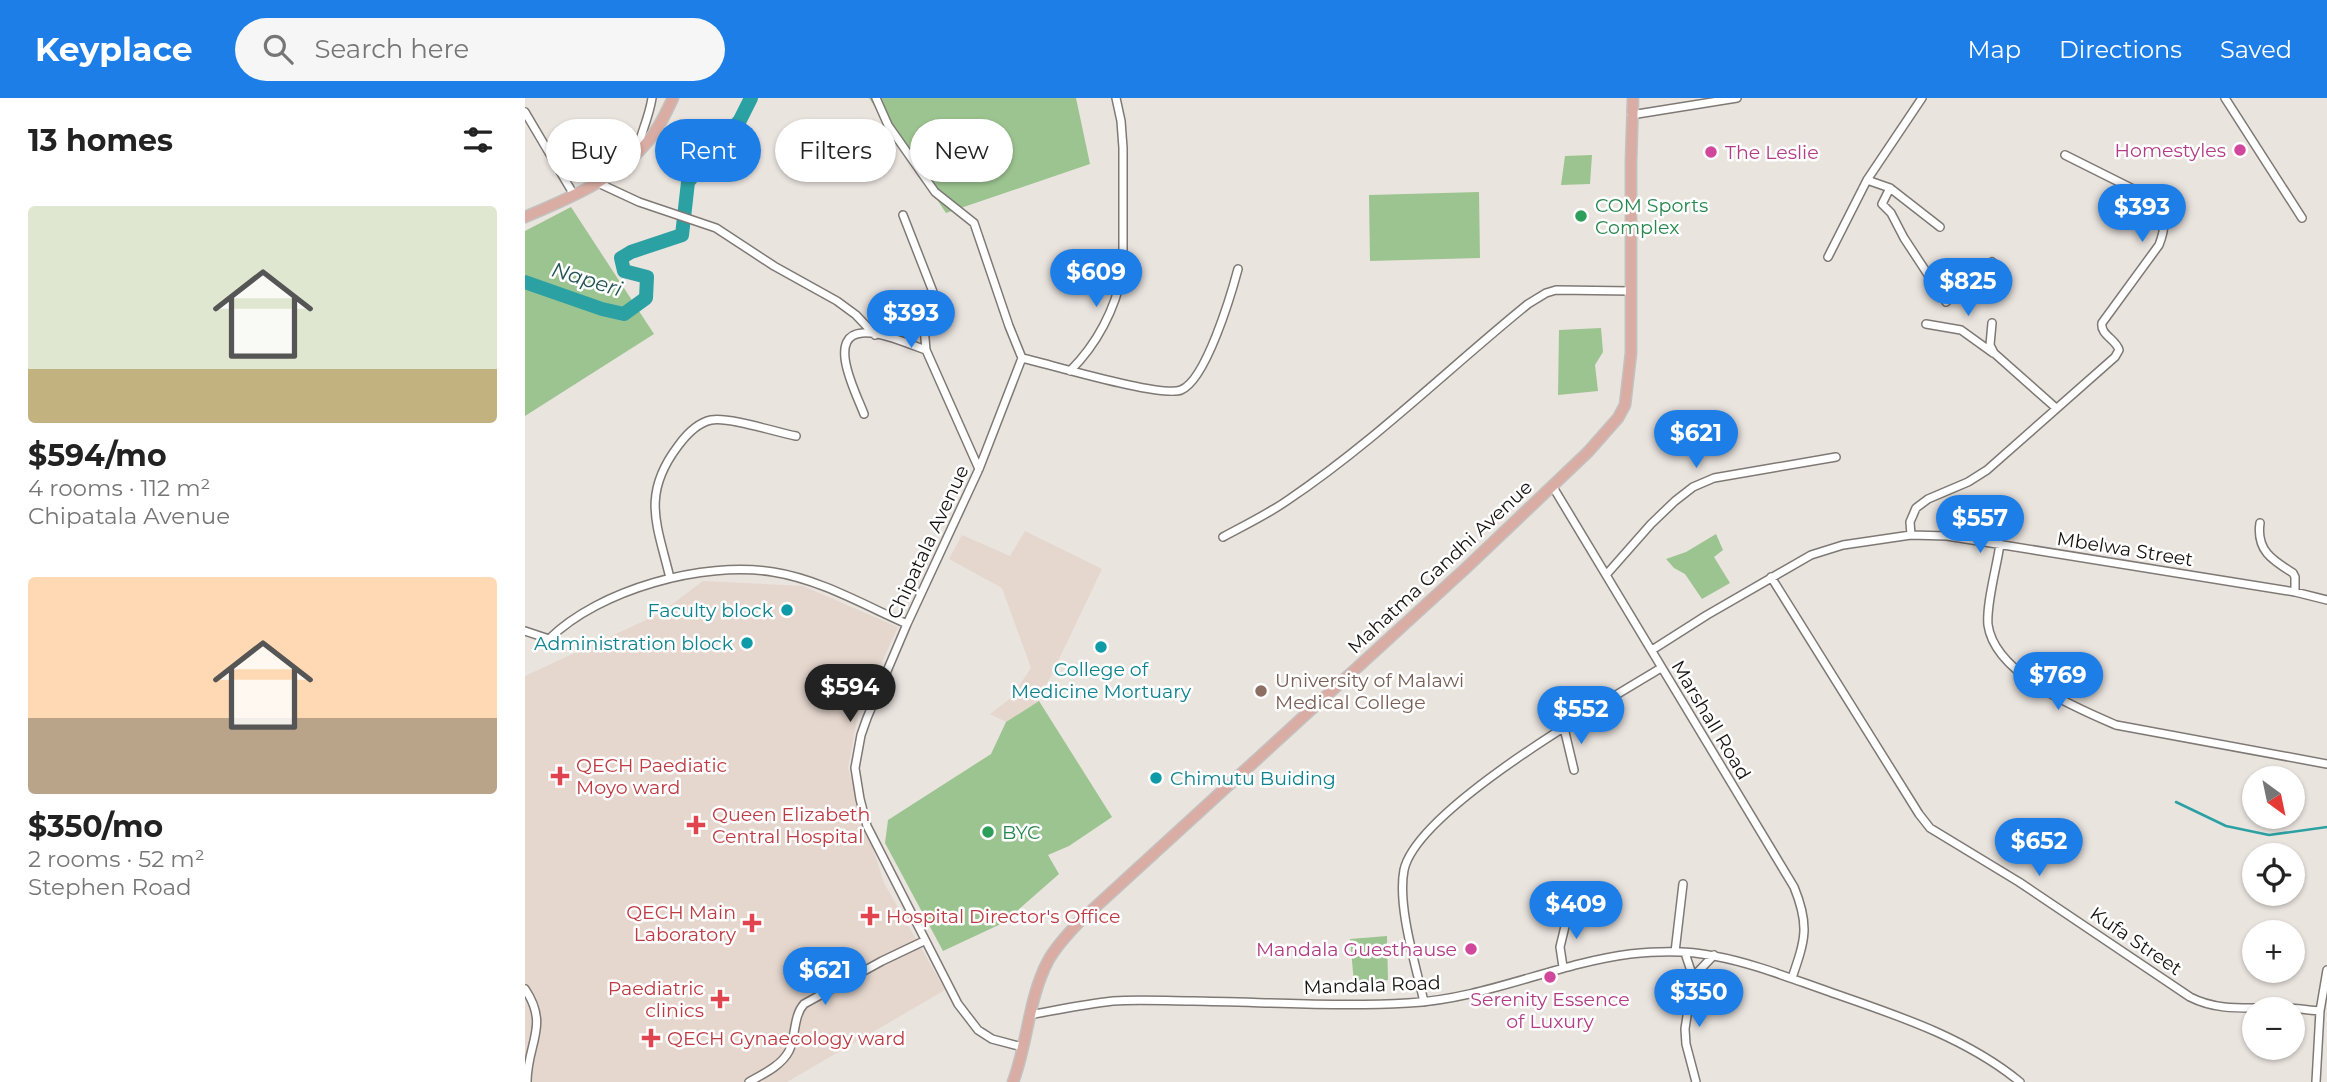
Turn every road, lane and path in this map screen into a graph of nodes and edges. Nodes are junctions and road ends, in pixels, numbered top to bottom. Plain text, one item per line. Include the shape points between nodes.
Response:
1 (652, 98) edge
2 (673, 98) edge
3 (876, 98) edge
4 (1116, 98) edge
5 (1633, 98) edge
6 (1737, 98) edge
7 (1923, 98) edge
8 (2225, 98) edge
9 (525, 112) edge
10 (1631, 116) junction
11 (641, 138) edge
12 (641, 148) edge
13 (2065, 155) dead end
14 (1867, 180) junction
15 (596, 182) joint
16 (1890, 188) junction
17 (574, 195) junction
18 (903, 215) dead end
19 (525, 218) edge
20 (2302, 218) dead end
21 (1940, 227) dead end
22 (1828, 257) dead end
23 (1238, 269) dead end
24 (2002, 271) dead end
25 (1632, 291) junction
26 (1991, 323) dead end
27 (1926, 324) dead end
28 (875, 335) junction
29 (926, 350) junction
30 (1994, 353) junction
31 (1022, 358) junction
32 (1070, 371) junction
33 (2056, 408) junction
34 (864, 414) dead end
35 (796, 436) dead end
36 (1836, 457) dead end
37 (979, 469) junction
38 (1553, 487) junction
39 (2260, 523) dead end
40 (1912, 535) junction
41 (1223, 537) dead end
42 (2000, 544) junction
43 (1605, 575) junction
44 (1771, 577) junction
45 (670, 578) junction
46 (2295, 592) junction
47 (2327, 600) edge
48 (907, 624) junction
49 (525, 631) edge
50 (1651, 650) junction
51 (1661, 668) junction
52 (1564, 728) junction
53 (2327, 764) edge
54 (1574, 770) dead end
55 (1683, 884) dead end
56 (1568, 914) dead end
57 (924, 941) junction
58 (1675, 952) junction
59 (1685, 953) junction
60 (1713, 955) junction
61 (1563, 967) junction
62 (2327, 971) edge
63 (1692, 977) junction
64 (1792, 978) junction
65 (525, 989) edge
66 (1424, 1002) junction
67 (2320, 1011) junction
68 (1029, 1014) junction
69 (1022, 1047) junction
70 (1014, 1081) edge
71 (527, 1082) edge
72 (749, 1082) edge
73 (1696, 1082) edge
74 (2020, 1082) edge
75 (2316, 1082) edge

1 - 11 street
2 - 12 main road
3 - 31 street via 888,125 935,192 974,223
4 - 32 street via 1123,148 1119,291 1101,329
5 - 10 main road, Mahatma Gandhi Avenue
6 - 10 street
7 - 14 street
8 - 20 street
9 - 17 street
10 - 25 main road, Mahatma Gandhi Avenue
13 - 33 street via 2153,199 2165,225 2159,244 2102,323 2119,349 2115,357
14 - 16 street
14 - 22 street
15 - 17 main road
15 - 28 street via 716,228 837,301
16 - 21 street
16 - 24 street via 1882,204 1946,302 1992,262
17 - 19 main road
18 - 29 street via 935,297 924,327
23 - 32 street via 1222,323 1188,386 1166,391
25 - 38 main road, Mahatma Gandhi Avenue via 1625,405 1605,436
25 - 41 street via 1546,293 1313,482
26 - 30 street
27 - 30 street via 1961,330
28 - 29 street
28 - 34 street via 857,334 844,352
29 - 37 street
30 - 33 street
31 - 32 street
31 - 37 street, Chipatala Avenue
33 - 40 street via 1987,470 1916,508 1910,522
35 - 45 street via 712,420 687,435 658,478 654,496
36 - 43 street via 1714,478 1693,487 1651,524
37 - 48 street, Chipatala Avenue
38 - 43 street, Marshall Road
38 - 68 main road, Mahatma Gandhi Avenue via 1079,922 1047,962
39 - 46 street via 2263,550 2293,573
40 - 42 street, Mbelwa Street
40 - 44 street, Mbelwa Street via 1825,550
42 - 46 street, Mbelwa Street
42 - 53 street via 1988,625 1994,642 2026,678 2116,725
43 - 50 street, Marshall Road
44 - 50 street, Mbelwa Street
44 - 67 street, Kufa Street via 1930,828 2205,1005
45 - 48 street via 711,572 773,572 841,594
45 - 49 street via 601,604 562,626 549,639
46 - 47 street, Mbelwa Street
48 - 57 street, Chipatala Avenue via 867,718 855,768 867,825
50 - 51 street, Marshall Road
51 - 52 street
51 - 64 street, Marshall Road via 1794,887 1805,928
52 - 54 street
52 - 66 street via 1496,773 1411,852 1402,889
55 - 58 street
56 - 61 street via 1560,947
57 - 69 street, Chipatala Avenue via 968,1020 992,1039
57 - 72 street via 804,1004 790,1049 779,1063
58 - 59 street, Mandala Road
58 - 61 street, Mandala Road
59 - 60 street, Mandala Road
59 - 63 street
60 - 63 street
60 - 64 street, Mandala Road
61 - 66 street, Mandala Road via 1465,996
62 - 67 street
63 - 73 street via 1685,1029
64 - 74 street, Mandala Road via 1940,1033
65 - 71 street via 538,1022
66 - 68 street, Mandala Road via 1114,1001
67 - 75 street
68 - 69 main road, Mahatma Gandhi Avenue
69 - 70 main road, Mahatma Gandhi Avenue

